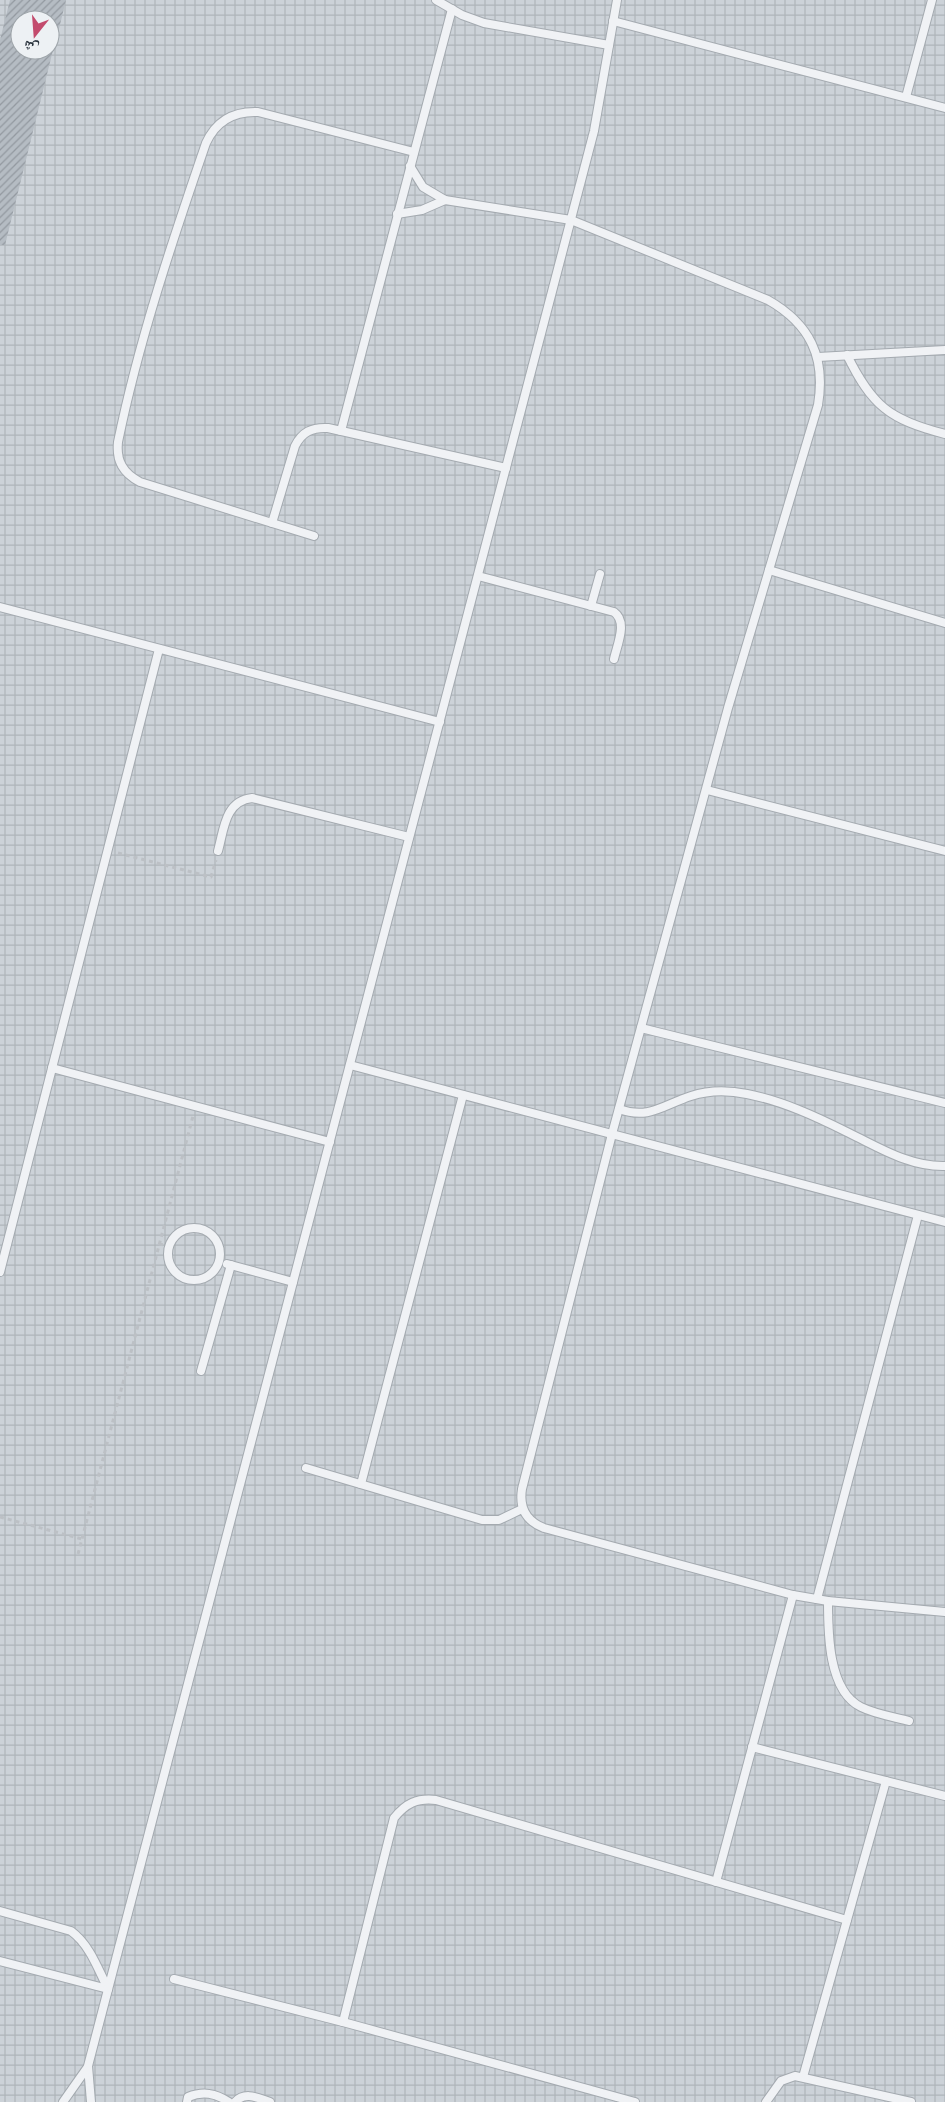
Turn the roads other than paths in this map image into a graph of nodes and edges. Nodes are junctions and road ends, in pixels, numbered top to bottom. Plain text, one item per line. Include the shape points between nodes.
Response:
1 (436, 0) edge
2 (617, 0) edge
3 (932, 0) edge
4 (452, 9) junction
5 (613, 20) junction
6 (609, 45) junction
7 (906, 98) junction
8 (945, 108) edge
9 (414, 152) junction
10 (410, 166) junction
11 (445, 200) junction
12 (397, 214) junction
13 (571, 220) junction
14 (945, 350) edge
15 (847, 355) junction
16 (818, 356) junction
17 (341, 431) junction
18 (945, 434) edge
19 (506, 468) junction
20 (272, 523) junction
21 (314, 536) dead end
22 (769, 570) junction
23 (600, 574) dead end
24 (478, 576) junction
25 (592, 606) junction
26 (0, 607) edge
27 (945, 623) edge
28 (159, 649) junction
29 (614, 659) dead end
30 (440, 722) junction
31 (707, 790) junction
32 (410, 838) junction
33 (218, 851) road end
34 (945, 851) edge
35 (641, 1028) junction
36 (350, 1065) junction
37 (52, 1068) junction
38 (463, 1095) junction
39 (945, 1103) edge
40 (619, 1109) junction
41 (612, 1134) junction
42 (330, 1142) junction
43 (945, 1166) edge
44 (918, 1215) junction
45 (945, 1222) edge
46 (220, 1262) junction
47 (231, 1265) junction
48 (0, 1272) edge
49 (293, 1282) junction
50 (201, 1372) dead end
51 (306, 1468) dead end
52 (361, 1484) junction
53 (522, 1509) junction
54 (793, 1595) junction
55 (817, 1599) junction
56 (828, 1601) junction
57 (945, 1612) edge
58 (909, 1721) dead end
59 (752, 1747) junction
60 (886, 1781) junction
61 (945, 1796) edge
62 (716, 1882) junction
63 (0, 1911) edge
64 (847, 1920) junction
65 (0, 1961) edge
66 (174, 1979) dead end
67 (108, 1989) junction
68 (343, 2022) junction
69 (88, 2066) junction
70 (803, 2077) junction
71 (62, 2102) edge
72 (91, 2102) edge
73 (186, 2102) edge
74 (229, 2102) edge
75 (235, 2102) edge
76 (270, 2102) edge
77 (635, 2102) edge
78 (766, 2102) edge
79 (911, 2102) edge

1 - 4 lane
2 - 5 lane
3 - 7 lane
4 - 6 lane via 484,23
4 - 9 lane
5 - 6 lane
5 - 7 lane
6 - 13 lane via 594,131
7 - 8 lane
9 - 10 lane
9 - 20 lane via 247,111 217,124 206,143 148,316 117,452 124,471 140,482
10 - 11 lane via 423,187
10 - 12 lane
11 - 12 lane via 422,210
11 - 13 lane
12 - 17 lane
13 - 16 lane via 768,300 794,318
13 - 19 lane
14 - 15 lane
15 - 16 lane
15 - 18 lane via 859,380 879,405 906,422
16 - 22 lane via 821,372 818,405
17 - 19 lane
17 - 20 lane via 312,429 298,439
19 - 24 lane
20 - 21 lane
22 - 27 lane
22 - 31 lane
23 - 25 lane
24 - 25 lane
24 - 30 lane
25 - 29 lane via 614,612 620,618
26 - 28 lane
28 - 30 lane
28 - 37 lane
30 - 32 lane
31 - 34 lane
31 - 35 lane
32 - 33 lane via 252,798 241,799 233,806
32 - 36 lane
35 - 39 lane
35 - 40 lane
36 - 38 lane
36 - 42 lane
37 - 42 lane
37 - 48 lane
38 - 41 lane
38 - 52 lane
40 - 41 lane
40 - 43 lane via 645,1114 701,1093 738,1092 813,1116 904,1160
41 - 44 lane
41 - 53 lane via 522,1489
42 - 49 lane
44 - 45 lane
44 - 55 lane
46 - 46 lane via 214,1272 204,1278 187,1279 172,1269 168,1258 169,1246 184,1230 196,1228 207,1231 216,1239
46 - 47 lane
47 - 49 lane
47 - 50 lane
49 - 67 lane
51 - 52 lane
52 - 53 lane via 482,1520 499,1520
53 - 54 lane via 535,1524 544,1528
54 - 55 lane
54 - 59 lane
55 - 56 lane
56 - 57 lane
56 - 58 lane via 829,1647 846,1695 860,1706
59 - 60 lane
59 - 62 lane
60 - 61 lane
60 - 64 lane
62 - 64 lane
62 - 68 lane via 436,1800 412,1802 402,1808 390,1829
63 - 67 lane via 58,1926 75,1934 89,1950
64 - 70 lane
65 - 67 lane
66 - 68 lane
67 - 69 lane
68 - 77 lane
69 - 71 lane
69 - 72 lane
70 - 78 lane via 795,2076 781,2082
70 - 79 lane
73 - 74 lane via 188,2097 200,2092
75 - 76 lane via 248,2095

